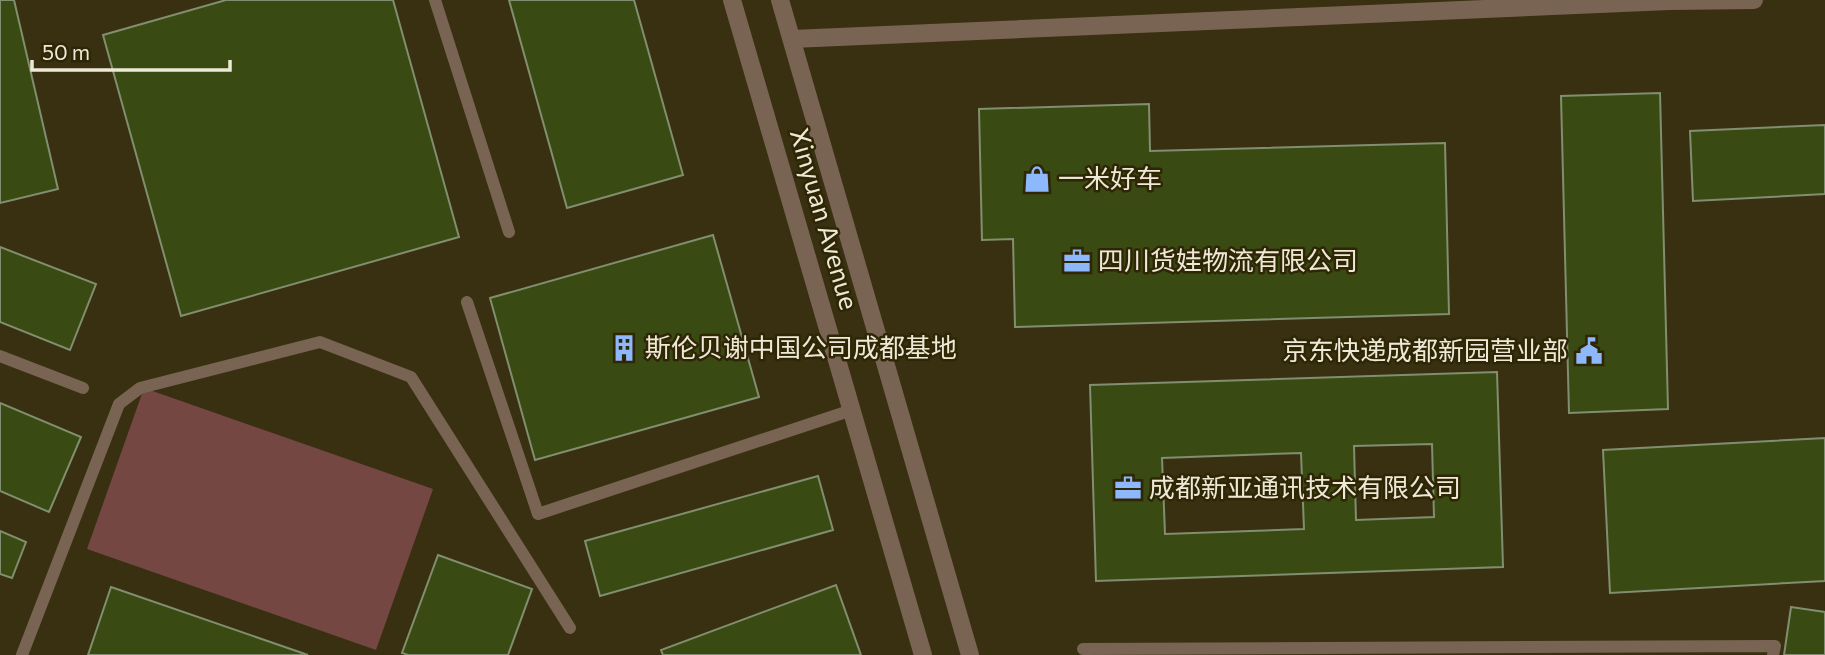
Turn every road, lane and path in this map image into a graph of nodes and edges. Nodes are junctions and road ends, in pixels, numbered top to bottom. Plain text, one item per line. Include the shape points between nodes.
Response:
1 (435, 0) edge
2 (732, 0) edge
3 (780, 0) edge
4 (1754, 0) edge
5 (792, 39) junction
6 (509, 232) dead end
7 (467, 302) dead end
8 (0, 356) edge
9 (83, 388) dead end
10 (852, 410) junction
11 (570, 628) dead end
12 (1083, 649) dead end
13 (22, 655) edge
14 (923, 655) edge
15 (970, 655) edge
16 (1773, 655) edge

1 - 6 lane
2 - 10 street, Xinyuan Avenue
3 - 5 street, Xinyuan Avenue
4 - 5 street
5 - 15 street, Xinyuan Avenue
7 - 10 lane via 538,514
8 - 9 lane
10 - 14 street, Xinyuan Avenue
11 - 13 lane via 411,377 320,342 140,388 119,404
12 - 16 lane via 1775,646

